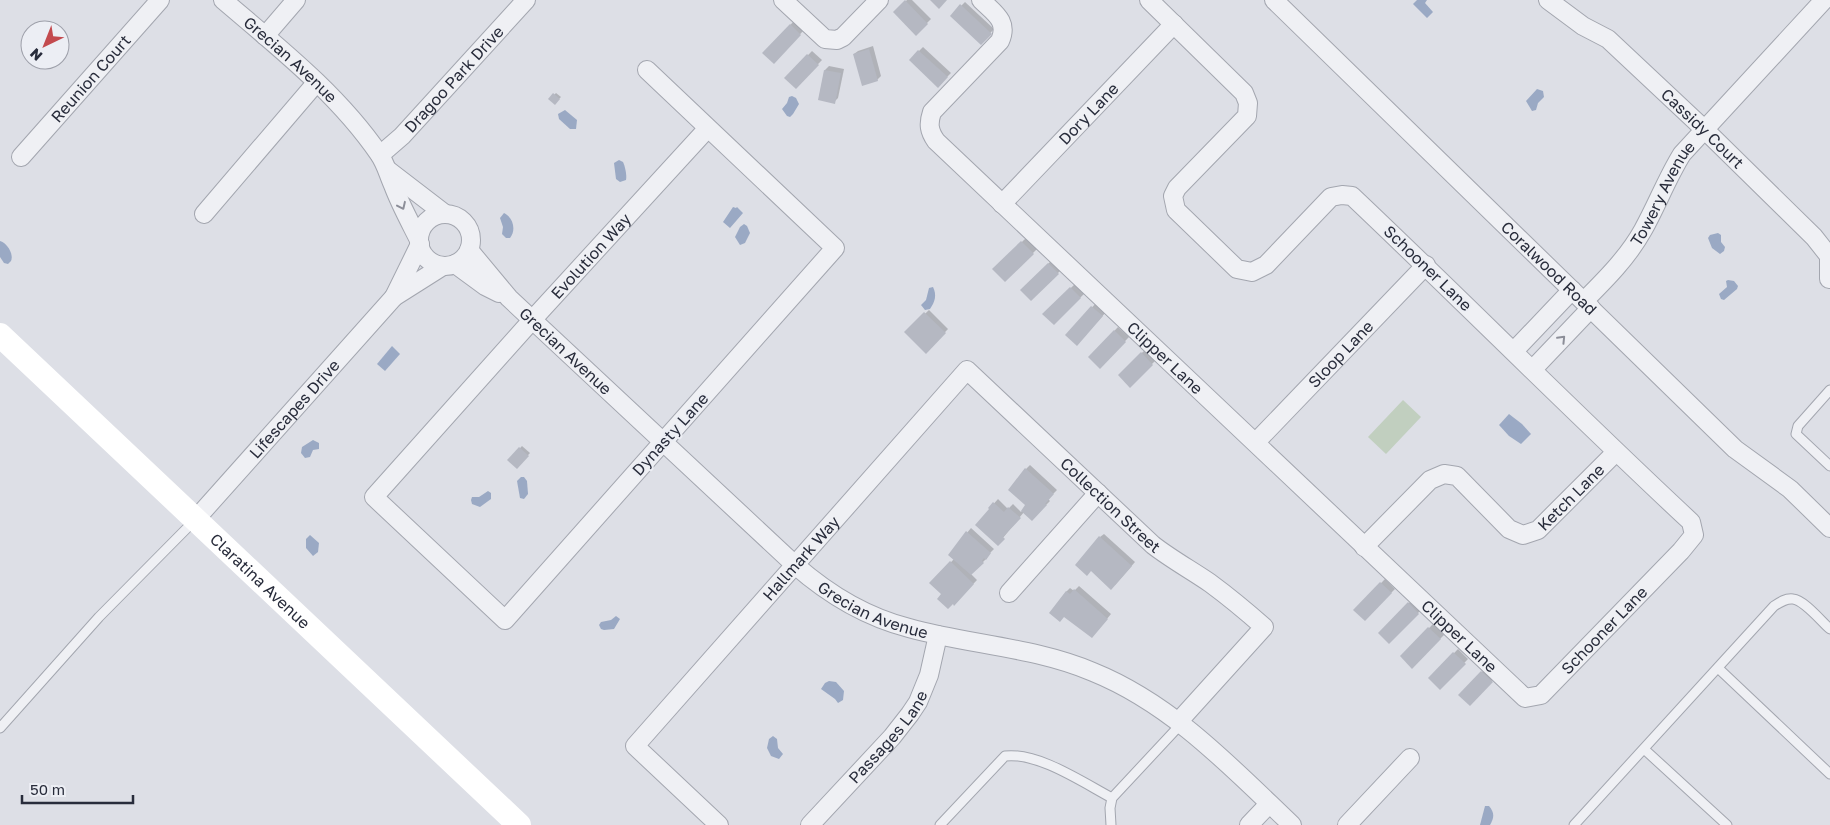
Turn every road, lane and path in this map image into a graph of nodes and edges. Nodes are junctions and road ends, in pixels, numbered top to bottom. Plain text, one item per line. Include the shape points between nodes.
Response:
1 (160, 0) edge
2 (223, 0) edge
3 (296, 0) edge
4 (526, 0) edge
5 (783, 0) edge
6 (879, 0) edge
7 (982, 0) edge
8 (1149, 0) edge
9 (1274, 0) edge
10 (1548, 0) edge
11 (1819, 2) edge
12 (1174, 24) junction
13 (264, 36) junction
14 (647, 70) dead end
15 (316, 83) junction
16 (708, 128) junction
17 (1704, 130) junction
18 (380, 155) junction
19 (21, 157) dead end
20 (389, 171) junction
21 (1002, 204) junction
22 (204, 214) dead end
23 (445, 214) junction
24 (419, 242) junction
25 (469, 250) junction
26 (449, 265) junction
27 (1426, 265) junction
28 (1829, 279) edge
29 (394, 297) junction
30 (509, 298) junction
31 (1582, 300) junction
32 (532, 318) junction
33 (0, 335) edge
34 (1514, 351) junction
35 (1532, 369) junction
36 (967, 370) joint
37 (1830, 390) edge
38 (664, 442) junction
39 (1256, 442) junction
40 (1616, 452) junction
41 (1830, 466) edge
42 (1098, 493) junction
43 (195, 520) junction
44 (1830, 528) edge
45 (1364, 547) junction
46 (795, 565) junction
47 (1009, 593) dead end
48 (505, 620) joint
49 (1830, 629) edge
50 (938, 635) junction
51 (1718, 668) junction
52 (1525, 698) joint
53 (1180, 723) junction
54 (0, 728) edge
55 (1644, 749) junction
56 (1410, 758) dead end
57 (1830, 774) edge
58 (1112, 798) junction
59 (1269, 804) junction
60 (519, 825) edge
61 (719, 825) edge
62 (810, 825) edge
63 (940, 825) edge
64 (1111, 825) edge
65 (1249, 825) edge
66 (1292, 825) edge
67 (1347, 825) edge
68 (1574, 825) edge
69 (1727, 825) edge

1 - 19 street, Reunion Court
2 - 13 street, Grecian Avenue
3 - 13 street
4 - 18 street, Dragoo Park Drive via 402,136
5 - 6 street via 825,39 837,40
7 - 21 street, Clipper Lane via 1001,19 1004,33 932,112 930,132
8 - 12 street, Schooner Lane
9 - 31 street, Coralwood Road
10 - 17 street, Cassidy Court via 1608,40
11 - 17 street, Towery Avenue
12 - 21 street, Dory Lane
12 - 27 street, Schooner Lane via 1244,93 1248,103 1247,116 1173,196 1176,210 1237,269 1252,272 1266,265 1331,197 1342,195 1352,196
13 - 15 street, Grecian Avenue
14 - 16 street
15 - 18 street, Grecian Avenue
15 - 22 street
16 - 32 street, Evolution Way
16 - 38 street, Dynasty Lane via 836,248
17 - 28 street, Cassidy Court via 1814,237 1828,256
17 - 31 street, Towery Avenue via 1682,154 1627,254 1611,274
18 - 20 street, Grecian Avenue
20 - 23 street, Grecian Avenue
20 -> 24 street, Grecian Avenue
21 - 39 street, Clipper Lane
23 - 24 street via 426,222
23 - 25 street via 459,218 469,230
24 - 26 street via 427,259 435,264
24 - 29 street, Lifescapes Drive
25 - 26 street via 464,258
25 - 30 street, Grecian Avenue
26 - 29 street, Lifescapes Drive
26 - 30 street, Grecian Avenue
27 - 34 street, Schooner Lane
27 - 39 street, Sloop Lane
29 - 43 street, Lifescapes Drive
30 - 32 street, Grecian Avenue
31 - 34 street, Towery Avenue
35 -> 31 street, Towery Avenue
31 - 44 street, Coralwood Road via 1735,448 1790,489
32 - 38 street, Grecian Avenue
32 - 48 street, Evolution Way via 374,498
33 - 43 main road, Claratina Avenue
34 - 35 street, Schooner Lane
35 - 40 street, Schooner Lane
36 - 42 street, Collection Street
36 - 46 street, Hallmark Way
37 - 41 lane via 1798,426 1796,434
38 - 46 street, Grecian Avenue
38 - 48 street, Dynasty Lane
39 - 45 street, Clipper Lane
40 - 45 street, Ketch Lane via 1538,530 1523,535 1509,529 1457,476 1444,474 1430,480
40 - 52 street, Schooner Lane via 1691,522 1694,535 1540,695
42 - 47 street
42 - 53 street, Collection Street via 1153,545 1224,593 1264,627
43 - 54 lane via 99,617
43 - 60 main road, Claratina Avenue
45 - 52 street, Clipper Lane
46 - 50 street, Grecian Avenue via 856,608
46 - 61 street, Hallmark Way via 635,746
49 - 51 lane via 1804,604 1793,599 1784,600 1774,606
50 - 53 street, Grecian Avenue via 1062,660 1123,686
50 - 62 street, Passages Lane via 929,675 910,714 892,738
51 - 55 lane
51 - 57 lane
53 - 58 lane
53 - 59 street, Grecian Avenue
55 - 68 lane
55 - 69 lane
56 - 67 street
58 - 63 lane via 1042,762 1016,755 1005,756
58 - 64 lane
59 - 65 street
59 - 66 street, Grecian Avenue

